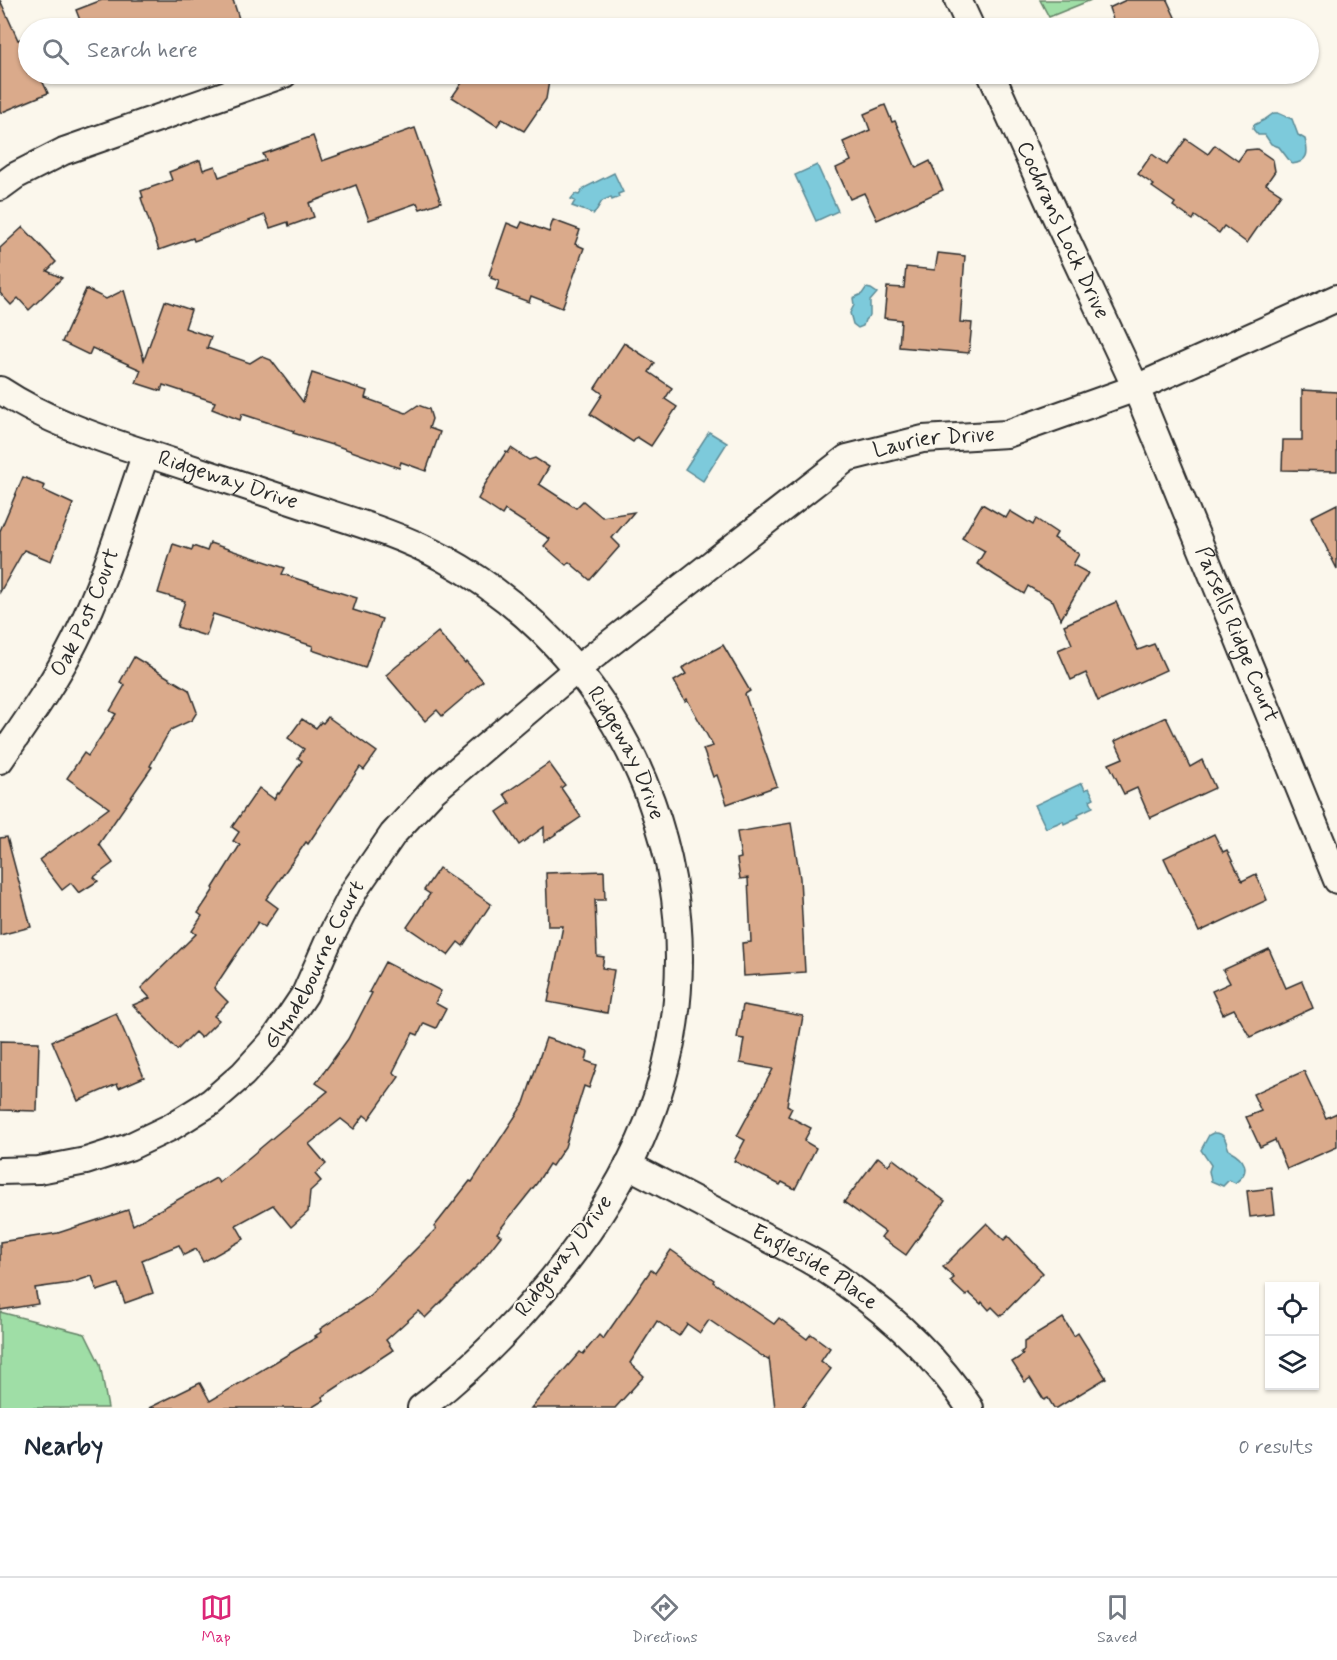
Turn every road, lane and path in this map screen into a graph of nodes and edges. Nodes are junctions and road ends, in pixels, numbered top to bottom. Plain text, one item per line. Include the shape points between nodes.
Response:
1 (958, 0) edge
2 (966, 18) edge
3 (255, 84) edge
4 (996, 84) edge
5 (0, 187) edge
6 (1337, 298) edge
7 (1136, 388) junction
8 (0, 390) edge
9 (146, 453) junction
10 (577, 669) junction
11 (0, 760) edge
12 (1337, 880) edge
13 (628, 1165) junction
14 (0, 1171) edge
15 (421, 1408) edge
16 (970, 1408) edge

1 - 2 street
3 - 5 street via 63,151
4 - 7 street, Cochrans Lock Drive
6 - 7 street, Laurier Drive
7 - 10 street, Laurier Drive via 1007,434 923,439 847,458
7 - 12 street, Parsells Ridge Court
8 - 9 street, Ridgeway Drive via 58,421
9 - 10 street, Ridgeway Drive via 392,534 443,558 492,589 537,626
9 - 11 street, Oak Post Court via 101,584 75,642
10 - 13 street, Ridgeway Drive via 608,711 633,755 654,807 670,863 678,923 679,974 664,1073
10 - 14 street, Glyndebourne Court via 433,791 393,834 355,889 305,994 274,1040 227,1088 171,1127 129,1148 39,1170
13 - 15 street, Ridgeway Drive via 593,1225 544,1288 495,1342
13 - 16 street, Engleside Place via 799,1254 844,1282 924,1350

